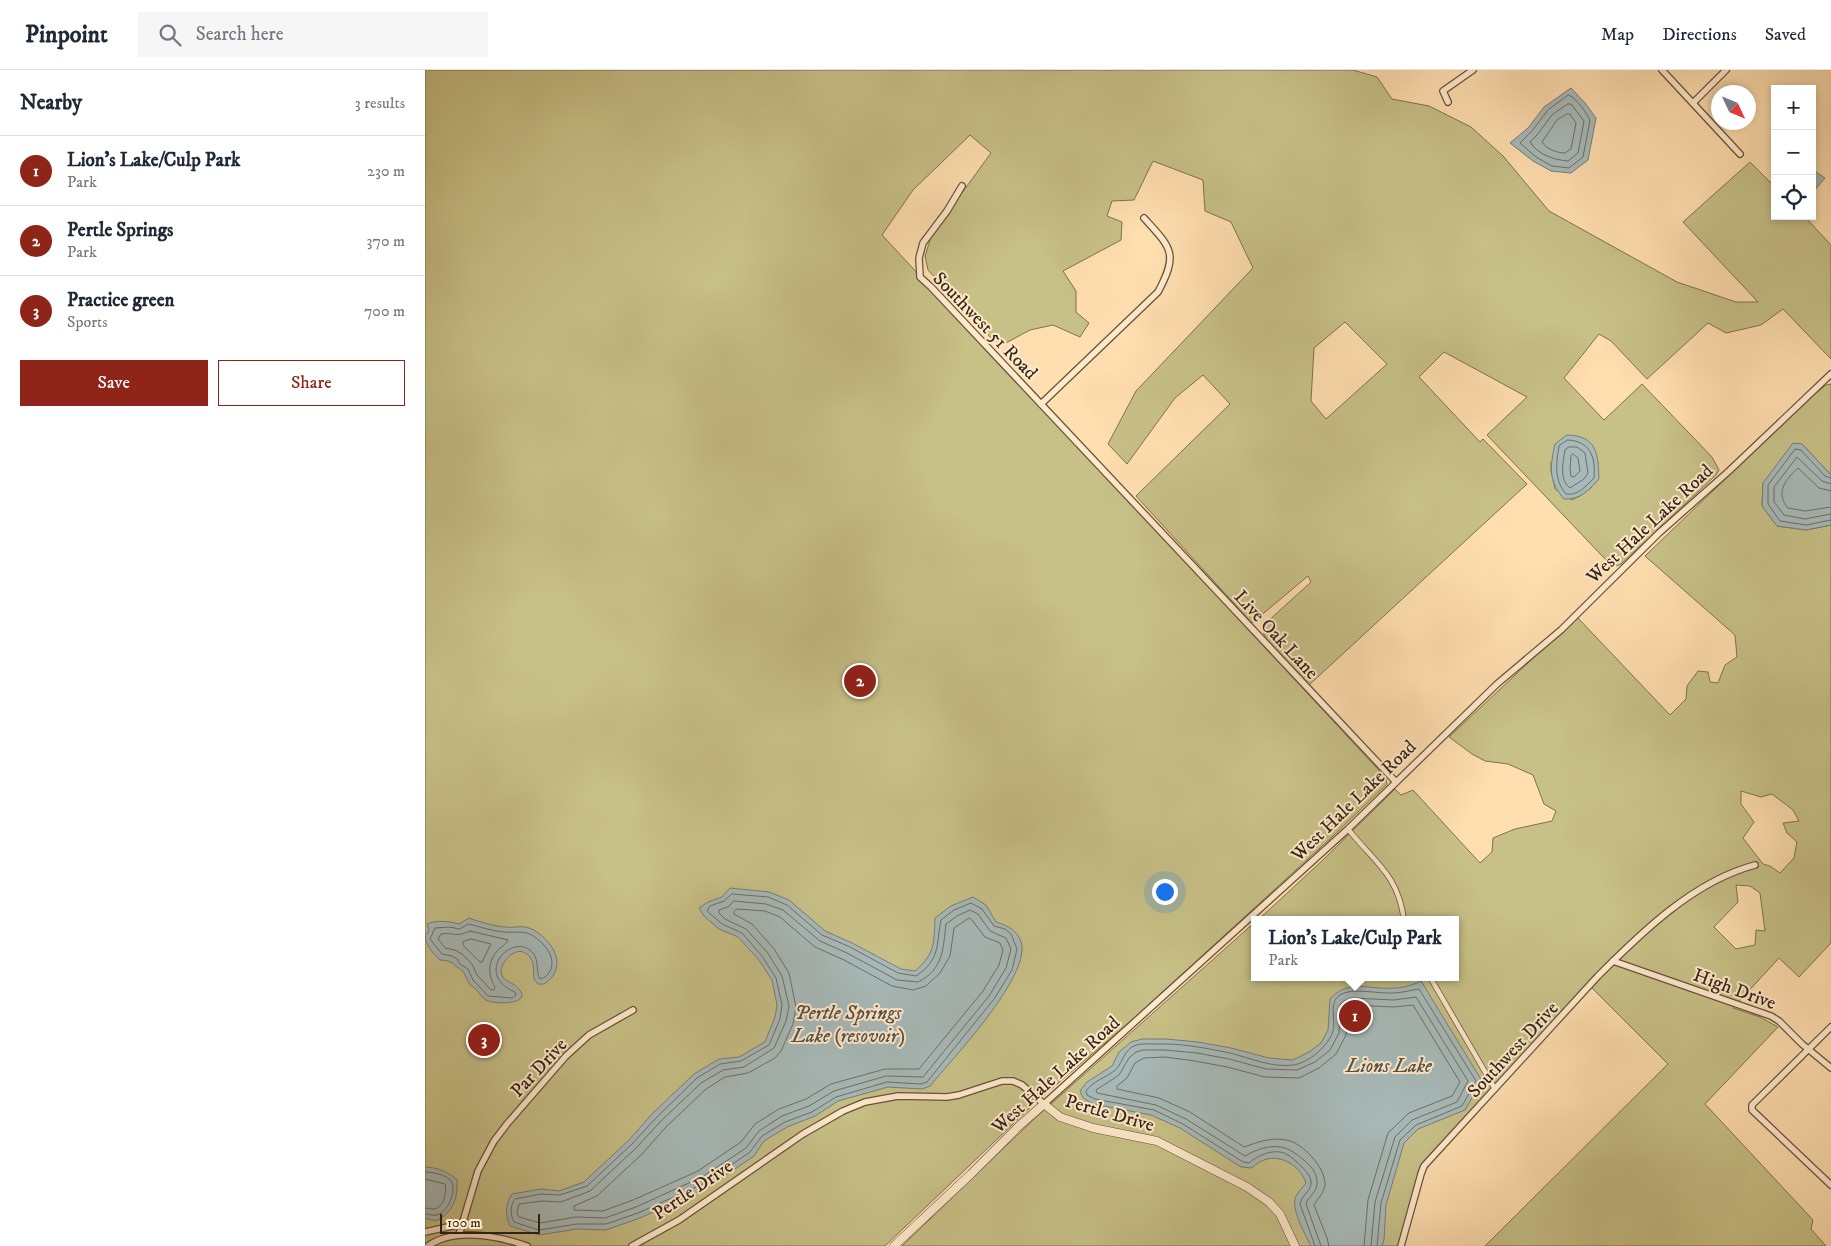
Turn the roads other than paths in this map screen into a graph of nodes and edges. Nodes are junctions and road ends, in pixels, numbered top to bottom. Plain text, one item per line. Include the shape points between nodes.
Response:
1 (1473, 70) edge
2 (1662, 70) edge
3 (1726, 70) edge
4 (1448, 102) dead end
5 (1693, 103) junction
6 (1740, 154) dead end
7 (962, 186) dead end
8 (1143, 218) dead end
9 (1831, 375) edge
10 (1041, 404) junction
11 (1137, 506) joint
12 (1396, 782) junction
13 (1348, 830) junction
14 (1755, 865) dead end
15 (1253, 916) edge
16 (1403, 916) edge
17 (1251, 917) edge
18 (1613, 961) junction
19 (1432, 981) edge
20 (633, 1010) dead end
21 (1831, 1027) edge
22 (1808, 1050) junction
23 (1831, 1068) edge
24 (1495, 1089) junction
25 (1044, 1104) junction
26 (1831, 1185) edge
27 (461, 1224) junction
28 (425, 1232) edge
29 (459, 1236) junction
30 (428, 1246) edge
31 (527, 1246) edge
32 (632, 1246) edge
33 (895, 1246) edge
34 (1295, 1246) edge
35 (1401, 1246) edge

1 - 4 street via 1443,91
2 - 5 street
3 - 5 street
5 - 6 street
7 - 10 street, Southwest 51 Road via 923,243 919,258 920,277
8 - 10 street, Southwest 51 Road via 1161,238 1171,256 1168,274 1158,292
9 - 12 street, West Hale Lake Road via 1659,533 1561,630 1497,684
10 - 11 street, Southwest 51 Road
11 - 12 street, Live Oak Lane
12 - 13 street, West Hale Lake Road
13 - 15 street, West Hale Lake Road
13 - 16 street via 1386,870 1400,899
14 - 18 street, Southwest Drive via 1725,874 1686,898
17 - 25 street, West Hale Lake Road
18 - 22 street, High Drive via 1771,1016
18 - 24 street, Southwest Drive
19 - 24 street
20 - 27 street, Par Drive via 589,1035 566,1056 507,1124 482,1162
21 - 22 street
22 - 23 street, High Drive
22 - 26 street via 1752,1105 1752,1110
24 - 35 street, Southwest Drive via 1424,1166
25 - 32 street, Pertle Drive via 1013,1081 1002,1081 947,1097 898,1096 865,1102 803,1134 679,1220
25 - 33 street, West Hale Lake Road
25 - 34 street, Pertle Drive via 1060,1117 1093,1128 1157,1141 1247,1187 1269,1202 1279,1214
27 - 28 street
27 - 29 street, Par Drive
29 - 30 street via 443,1237
29 - 31 street via 497,1238

